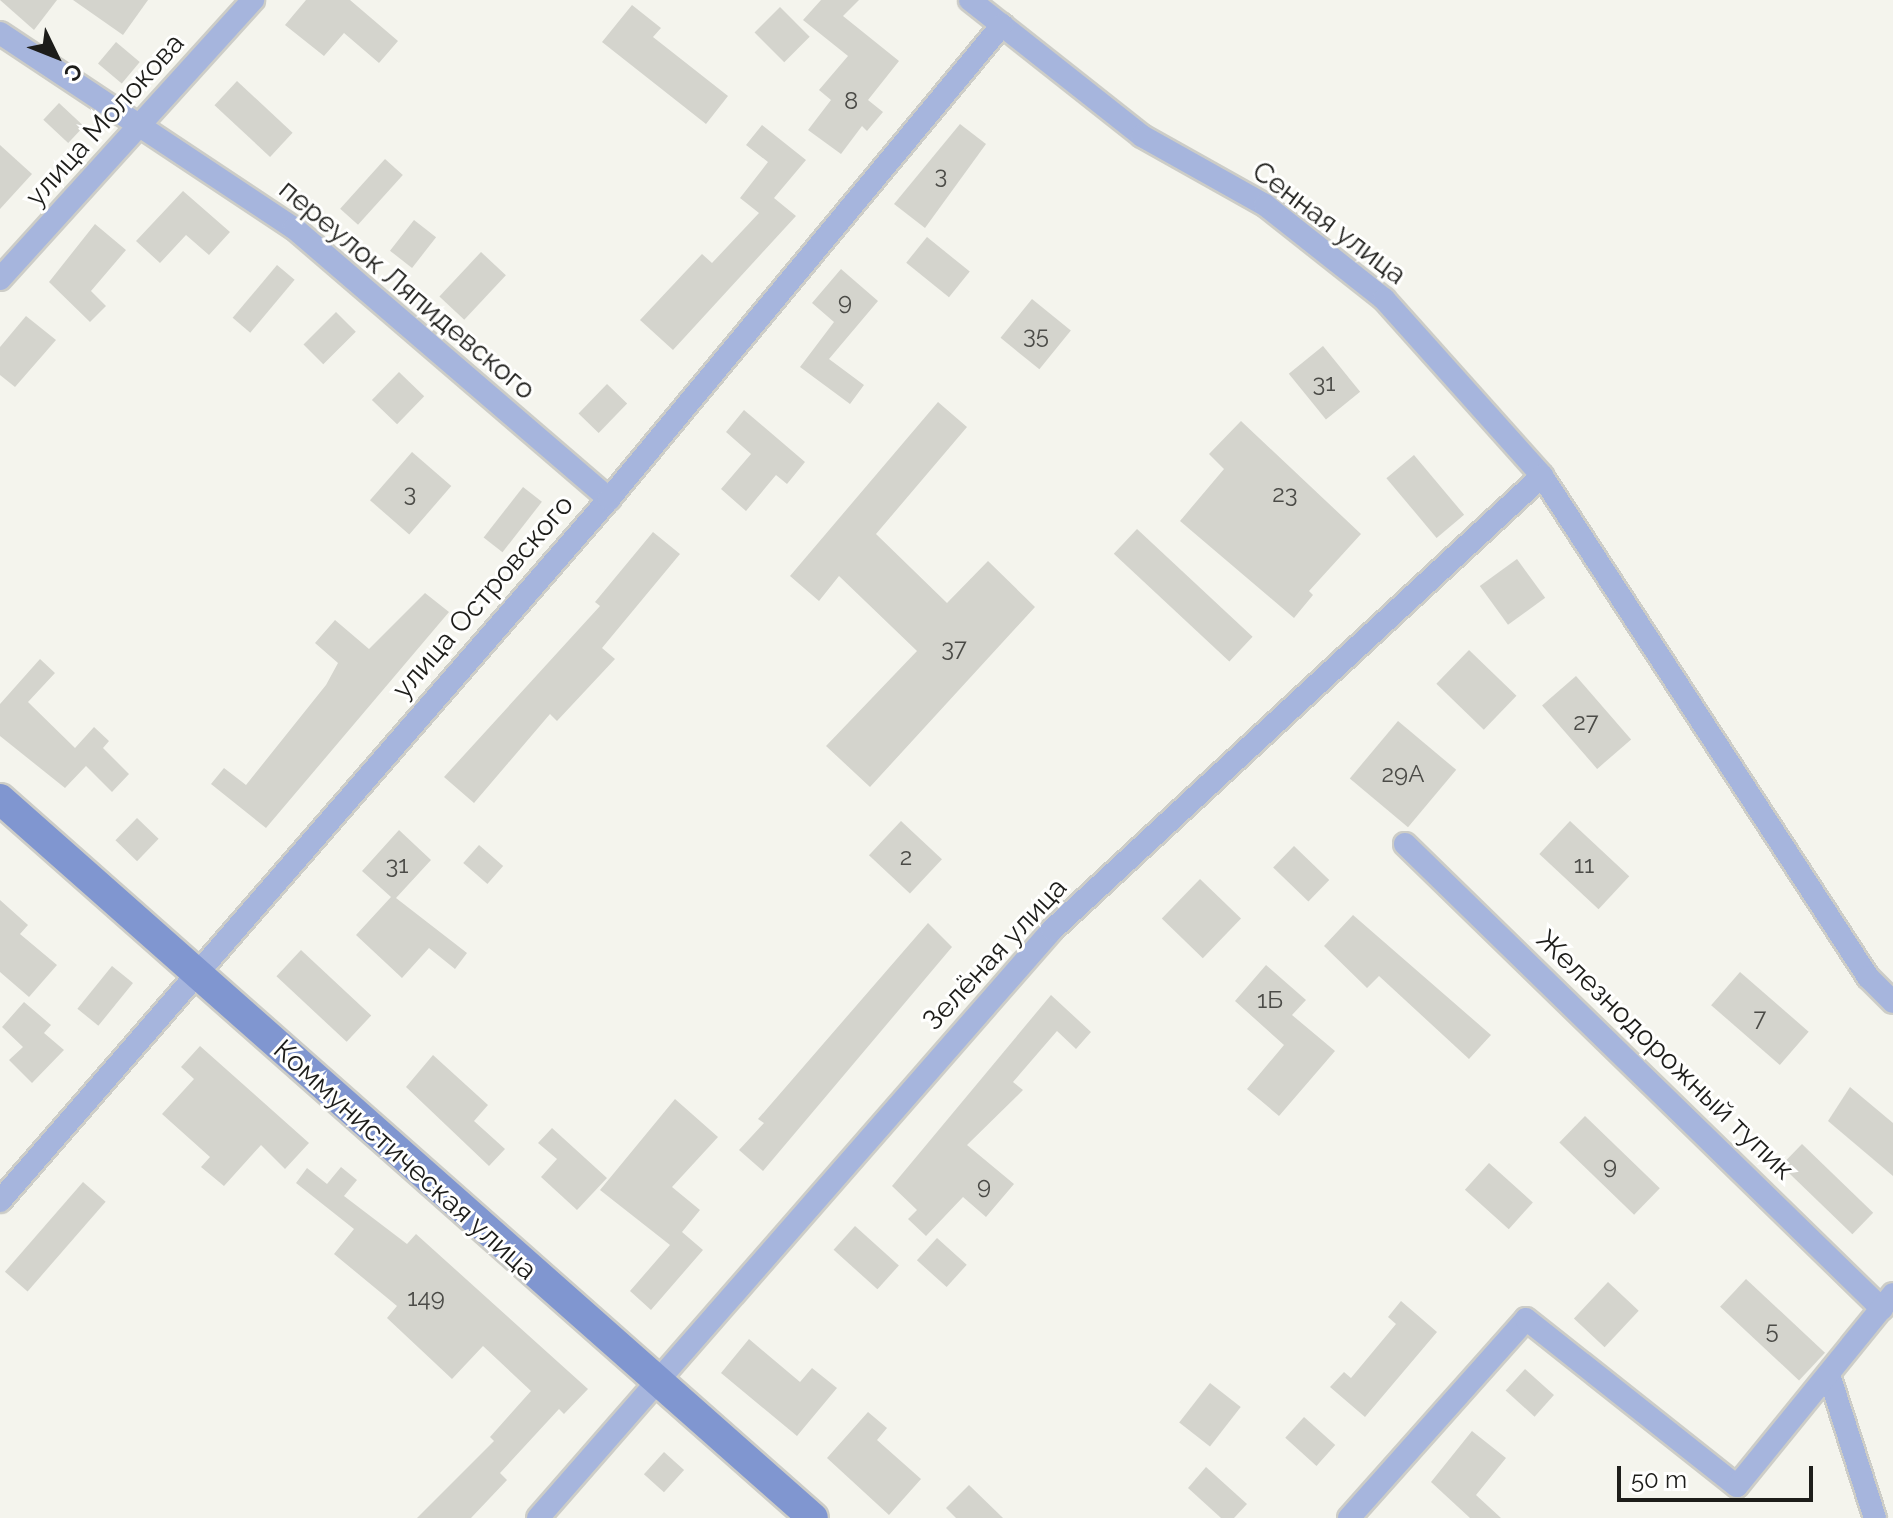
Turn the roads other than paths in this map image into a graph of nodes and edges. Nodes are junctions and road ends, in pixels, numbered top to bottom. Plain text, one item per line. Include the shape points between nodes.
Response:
1 (253, 0) edge
2 (970, 0) edge
3 (1002, 25) junction
4 (0, 33) edge
5 (140, 127) junction
6 (0, 279) edge
7 (1542, 476) junction
8 (609, 499) junction
9 (0, 799) edge
10 (1405, 844) dead end
11 (195, 972) junction
12 (1893, 1002) edge
13 (0, 1201) edge
14 (1888, 1302) edge
15 (1830, 1378) junction
16 (655, 1383) junction
17 (538, 1518) edge
18 (813, 1518) edge
19 (1349, 1518) edge
20 (1875, 1518) edge

1 - 5 street, улица Молокова
2 - 3 street, Сенная улица
3 - 7 street, Сенная улица via 1142,136 1265,205 1384,299
3 - 8 street, улица Островского
4 - 5 street, переулок Ляпидевского
5 - 6 street, улица Молокова
5 - 8 street, переулок Ляпидевского via 294,228
7 - 12 street, Сенная улица via 1868,977
7 - 16 street, Зелёная улица via 1052,930
8 - 11 street, улица Островского
9 - 11 street, Коммунистическая улица
10 - 14 street, Железнодорожный тупик
11 - 13 street, улица Островского
11 - 16 street, Коммунистическая улица
14 - 15 street
15 - 19 street via 1737,1486 1526,1319
15 - 20 street
16 - 17 street, Зелёная улица
16 - 18 street, Коммунистическая улица

